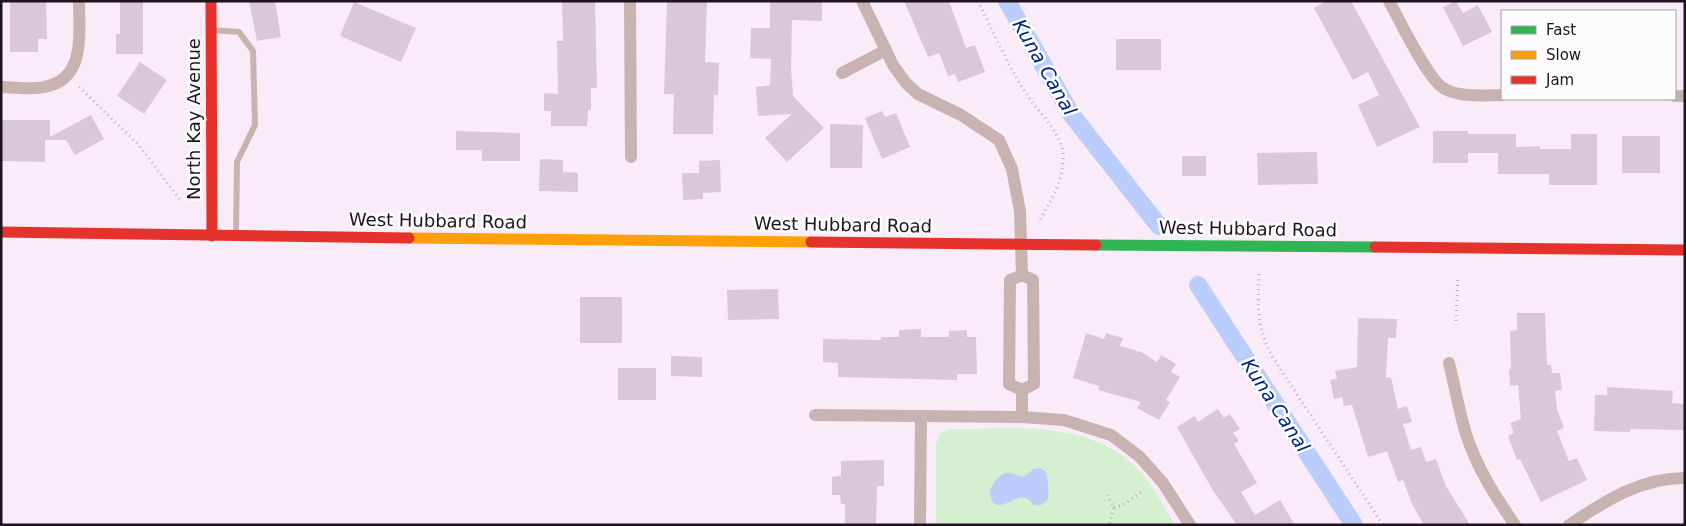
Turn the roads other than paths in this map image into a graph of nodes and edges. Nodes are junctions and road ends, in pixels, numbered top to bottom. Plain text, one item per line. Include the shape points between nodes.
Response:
1 (79, 1) edge
2 (211, 1) edge
3 (630, 1) edge
4 (862, 1) edge
5 (1389, 1) edge
6 (211, 30) junction
7 (886, 50) junction
8 (842, 73) dead end
9 (1, 87) edge
10 (1501, 95) edge
11 (631, 157) dead end
12 (1, 232) edge
13 (212, 236) junction
14 (236, 236) junction
15 (1021, 244) junction
16 (1685, 250) edge
17 (1022, 275) junction
18 (1449, 363) dead end
19 (1022, 390) junction
20 (814, 415) dead end
21 (921, 416) junction
22 (1022, 417) junction
23 (1685, 478) edge
24 (920, 525) edge
25 (1190, 525) edge
26 (1515, 525) edge
27 (1569, 525) edge

1 - 9 street via 79,50 69,74 58,83 43,88
2 - 6 street, North Kay Avenue
3 - 11 street
4 - 7 street
5 - 10 street via 1432,77 1443,89 1469,95
6 - 13 street, North Kay Avenue
6 - 14 lane via 239,32 253,51 255,125 237,162
7 - 8 street
7 - 15 street via 906,83 918,94 961,115 999,140 1012,168 1020,211
12 - 13 street, West Hubbard Road
13 - 14 street, West Hubbard Road
14 - 15 street, West Hubbard Road
15 - 16 street, West Hubbard Road
15 - 17 street
17 - 19 street via 1033,280 1034,384
17 - 19 street via 1010,280 1009,384
18 - 26 street via 1476,460
19 - 22 street
20 - 21 street
21 - 22 street
21 - 24 street
22 - 25 street via 1064,420 1112,435 1145,462
23 - 27 street via 1645,484 1618,493

